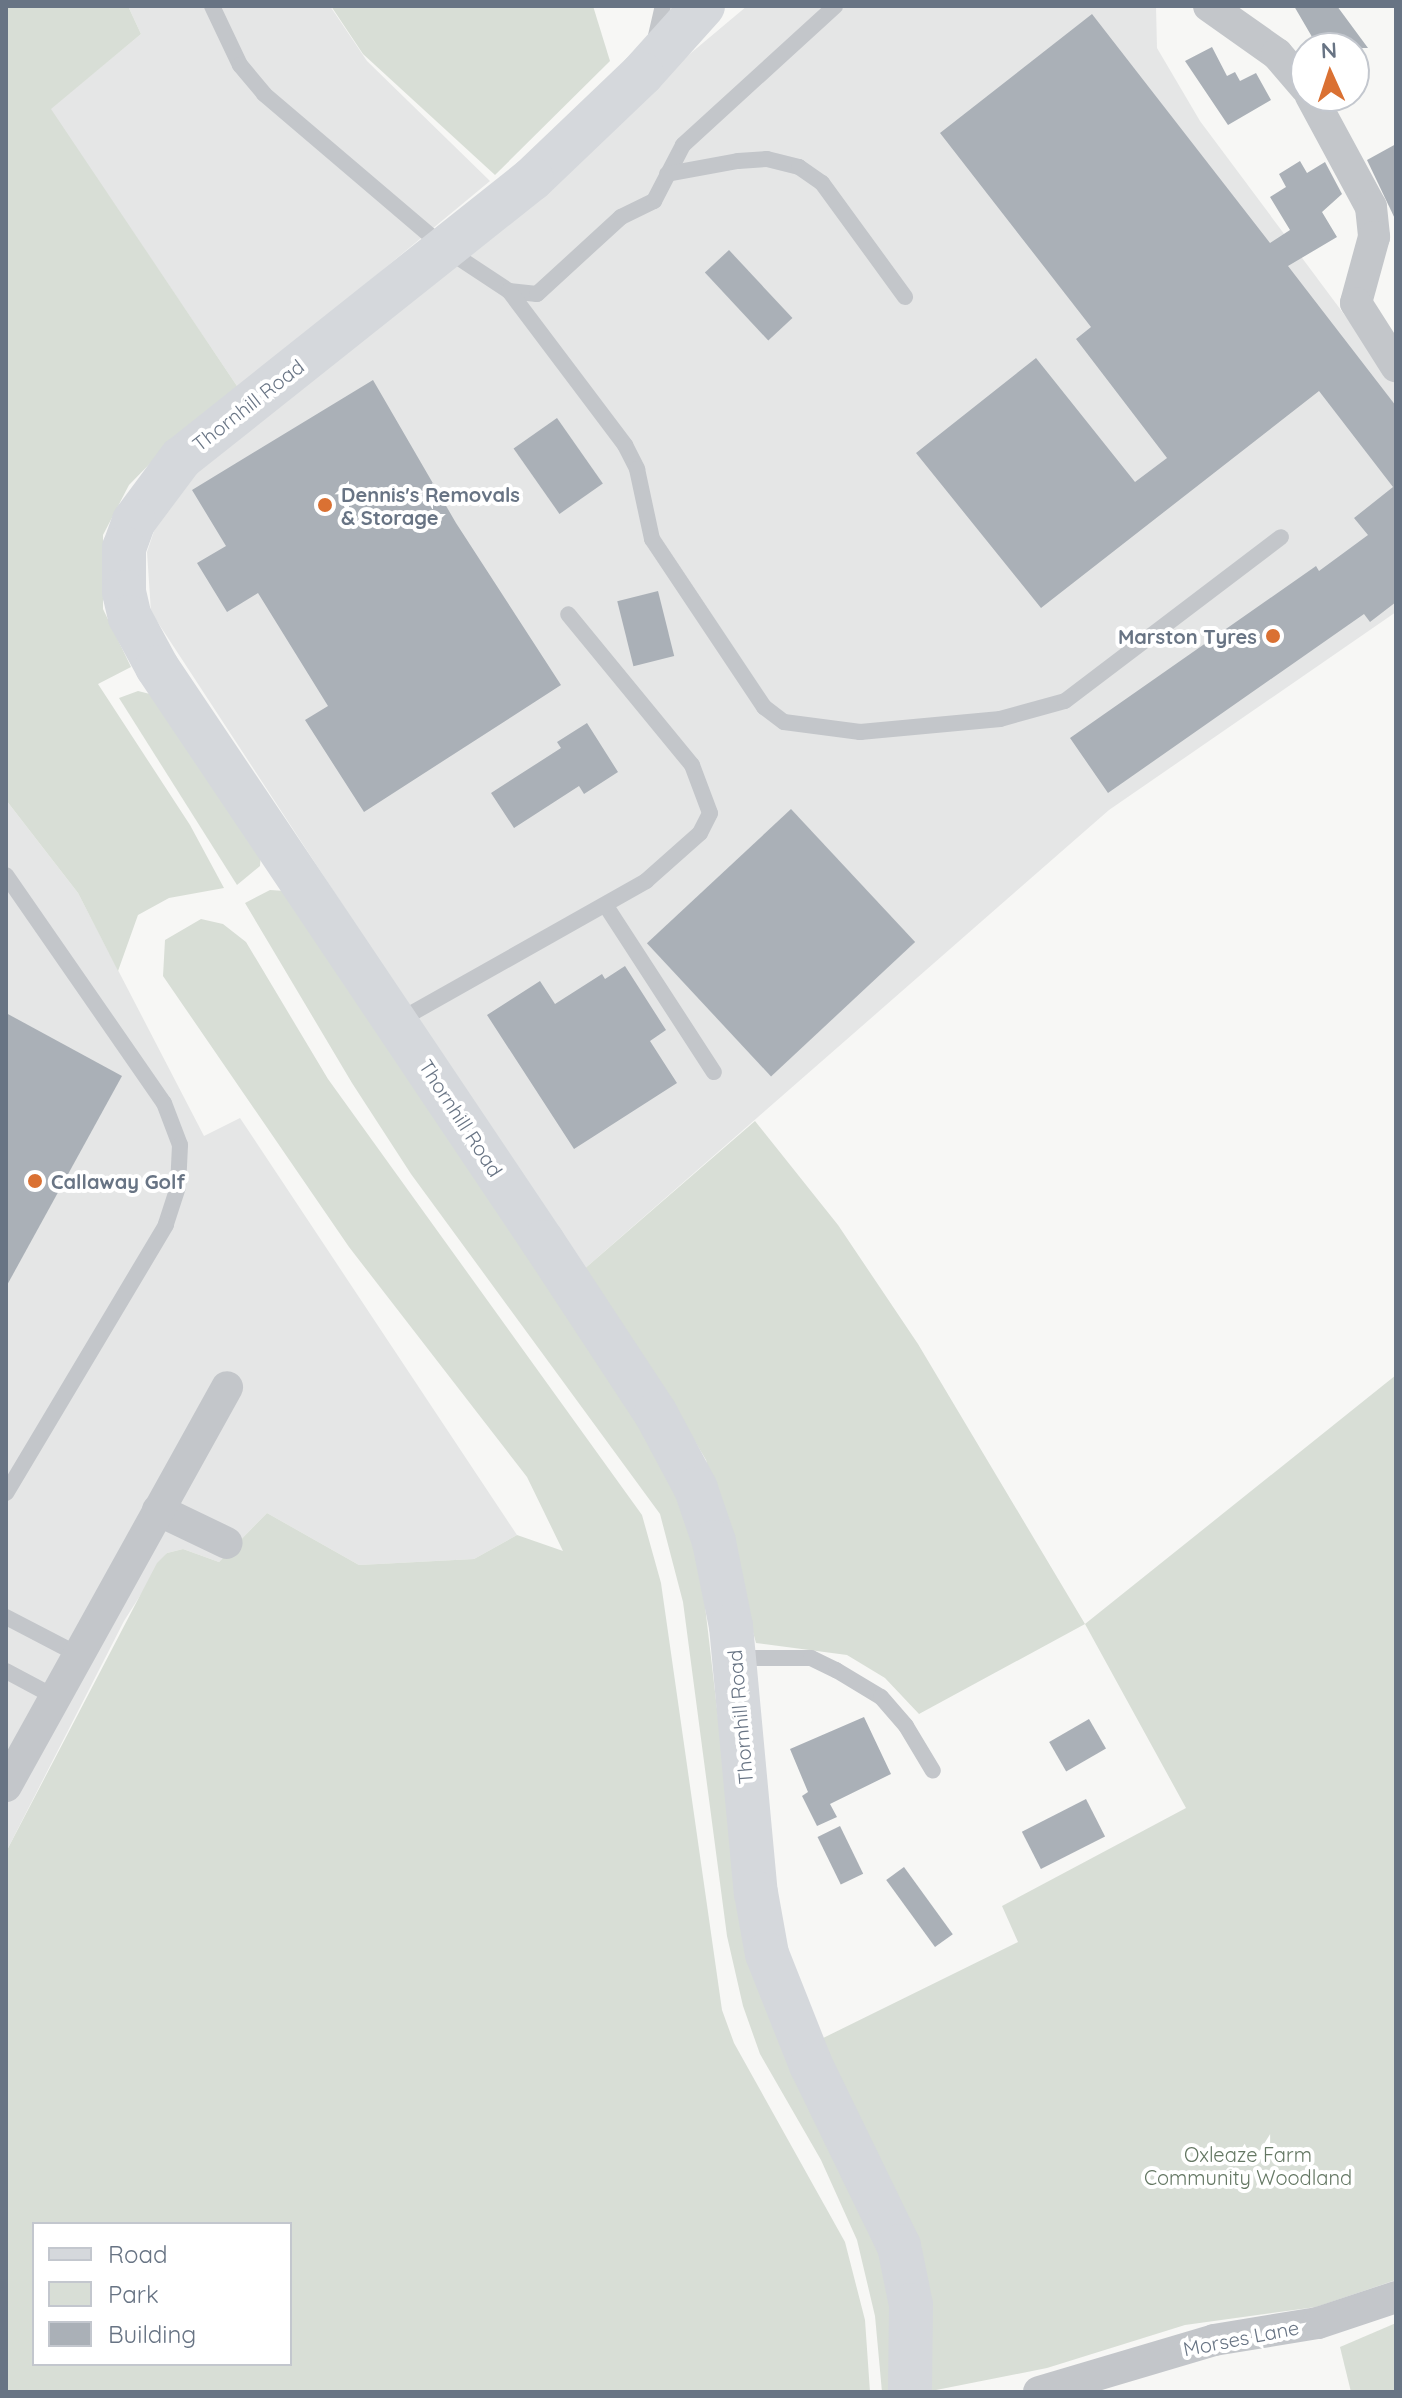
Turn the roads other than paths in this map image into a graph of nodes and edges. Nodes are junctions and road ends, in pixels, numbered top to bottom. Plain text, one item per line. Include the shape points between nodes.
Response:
1 (212, 6) edge
2 (663, 6) edge
3 (703, 6) edge
4 (835, 6) edge
5 (1209, 6) edge
6 (646, 69) junction
7 (1290, 69) edge
8 (1320, 112) edge
9 (667, 174) junction
10 (447, 250) junction
11 (509, 291) junction
12 (905, 297) dead end
13 (1396, 366) edge
14 (1281, 537) dead end
15 (568, 614) dead end
16 (6, 875) edge
17 (606, 906) junction
18 (398, 1021) junction
19 (714, 1072) dead end
20 (227, 1387) dead end
21 (6, 1493) edge
22 (158, 1510) junction
23 (227, 1543) dead end
24 (6, 1617) edge
25 (79, 1655) junction
26 (735, 1658) junction
27 (6, 1671) edge
28 (55, 1697) junction
29 (933, 1771) dead end
30 (6, 1786) edge
31 (1396, 2297) edge
32 (910, 2392) edge
33 (1039, 2392) edge

1 - 10 lane via 240,65 264,94
2 - 6 lane
3 - 6 street, Thornhill Road
4 - 9 lane via 683,145
5 - 7 street via 1277,54
6 - 10 street, Thornhill Road
8 - 13 street via 1362,184 1381,243 1356,303
9 - 11 lane via 654,201 621,217 537,294
9 - 12 lane via 767,159 799,167 822,183
10 - 11 lane
10 - 18 street, Thornhill Road via 181,458 134,521 122,571 130,617 157,667
11 - 14 lane via 625,445 637,469 652,539 764,707 784,722 860,732 1000,719 1065,701
15 - 17 lane via 682,750 709,802 700,833 646,881
16 - 21 lane via 164,1103 180,1145 178,1187 166,1225
17 - 18 lane
17 - 19 lane
18 - 26 street, Thornhill Road via 677,1452 714,1542
20 - 22 street
22 - 23 street
22 - 25 street
24 - 25 lane
25 - 28 street
26 - 29 lane via 811,1658 836,1670 881,1697
26 - 32 street, Thornhill Road via 756,1893 767,1954 811,2065 899,2246 911,2305
27 - 28 lane
28 - 30 street
31 - 33 street, Morses Lane via 1318,2323 1214,2340

